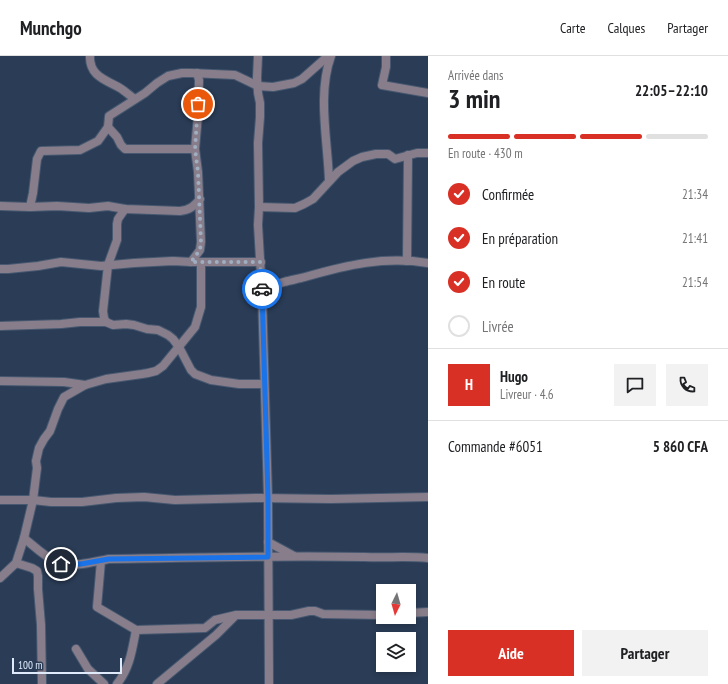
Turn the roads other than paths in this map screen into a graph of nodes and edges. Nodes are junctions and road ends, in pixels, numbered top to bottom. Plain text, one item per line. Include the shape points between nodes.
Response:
1 (90, 56) edge
2 (258, 56) edge
3 (329, 56) edge
4 (386, 56) edge
5 (197, 73) junction
6 (258, 86) junction
7 (428, 93) edge
8 (135, 99) junction
9 (108, 128) junction
10 (195, 149) junction
11 (428, 153) edge
12 (408, 155) junction
13 (329, 181) junction
14 (200, 200) junction
15 (0, 206) edge
16 (30, 207) junction
17 (259, 207) junction
18 (125, 209) junction
19 (407, 261) junction
20 (191, 262) junction
21 (201, 262) junction
22 (260, 262) junction
23 (428, 263) edge
24 (108, 265) junction
25 (0, 269) edge
26 (262, 293) junction
27 (106, 322) junction
28 (0, 326) edge
29 (179, 347) junction
30 (0, 381) edge
31 (264, 384) junction
32 (85, 385) junction
33 (428, 497) edge
34 (268, 498) junction
35 (0, 500) edge
36 (33, 500) junction
37 (24, 538) junction
38 (268, 542) junction
39 (294, 556) junction
40 (268, 557) junction
41 (428, 558) edge
42 (101, 561) junction
43 (16, 563) junction
44 (0, 578) edge
45 (428, 612) edge
46 (416, 613) edge
47 (236, 615) junction
48 (376, 615) edge
49 (269, 616) junction
50 (136, 630) junction
51 (76, 649) dead end
52 (42, 684) edge
53 (104, 684) edge
54 (117, 684) edge
55 (157, 684) edge
56 (269, 684) edge

1 - 8 street via 93,70 99,76
2 - 6 street
3 - 6 street via 294,83 273,87
3 - 13 street via 324,108
4 - 7 street via 382,85
5 - 6 street via 235,75
5 - 8 street via 168,76 146,94
5 - 10 street via 199,80
6 - 17 street
8 - 9 street via 109,116
9 - 10 street via 125,149
9 - 16 street via 98,141 80,150 41,151 37,159
10 - 14 street
11 - 12 street
12 - 13 street via 395,159 388,154 376,154 352,160
12 - 19 street
13 - 17 street via 313,199 295,208
14 - 18 street via 186,211
14 - 20 street via 200,250
15 - 16 street
16 - 18 street via 108,206
17 - 22 street
18 - 24 street via 118,219 117,240
19 - 23 street
19 - 26 street via 386,260 342,267 279,283
20 - 21 street
20 - 24 street
21 - 22 street
21 - 29 street via 201,307 195,327
22 - 26 street
24 - 25 street via 61,262
24 - 27 street via 104,311
26 - 31 street
27 - 28 street
27 - 29 street via 158,330 173,339
29 - 31 street via 195,374 210,380
29 - 32 street via 156,371
30 - 32 street via 64,382
31 - 34 street
32 - 36 street via 64,397 50,431 39,448
33 - 34 street
34 - 36 street via 175,500 144,497 82,502
34 - 38 street
35 - 36 street
36 - 37 street
37 - 42 street via 45,556 61,564
37 - 43 street
38 - 39 street
38 - 40 street
39 - 40 street
39 - 41 street
40 - 42 street
40 - 49 street
42 - 50 street via 97,608
43 - 44 street
43 - 52 street via 37,571
45 - 46 street
47 - 49 street
47 - 50 street via 215,620 205,628
47 - 55 street
48 - 49 street via 323,614 309,611
49 - 56 street
50 - 54 street via 130,662
51 - 53 street via 88,669

